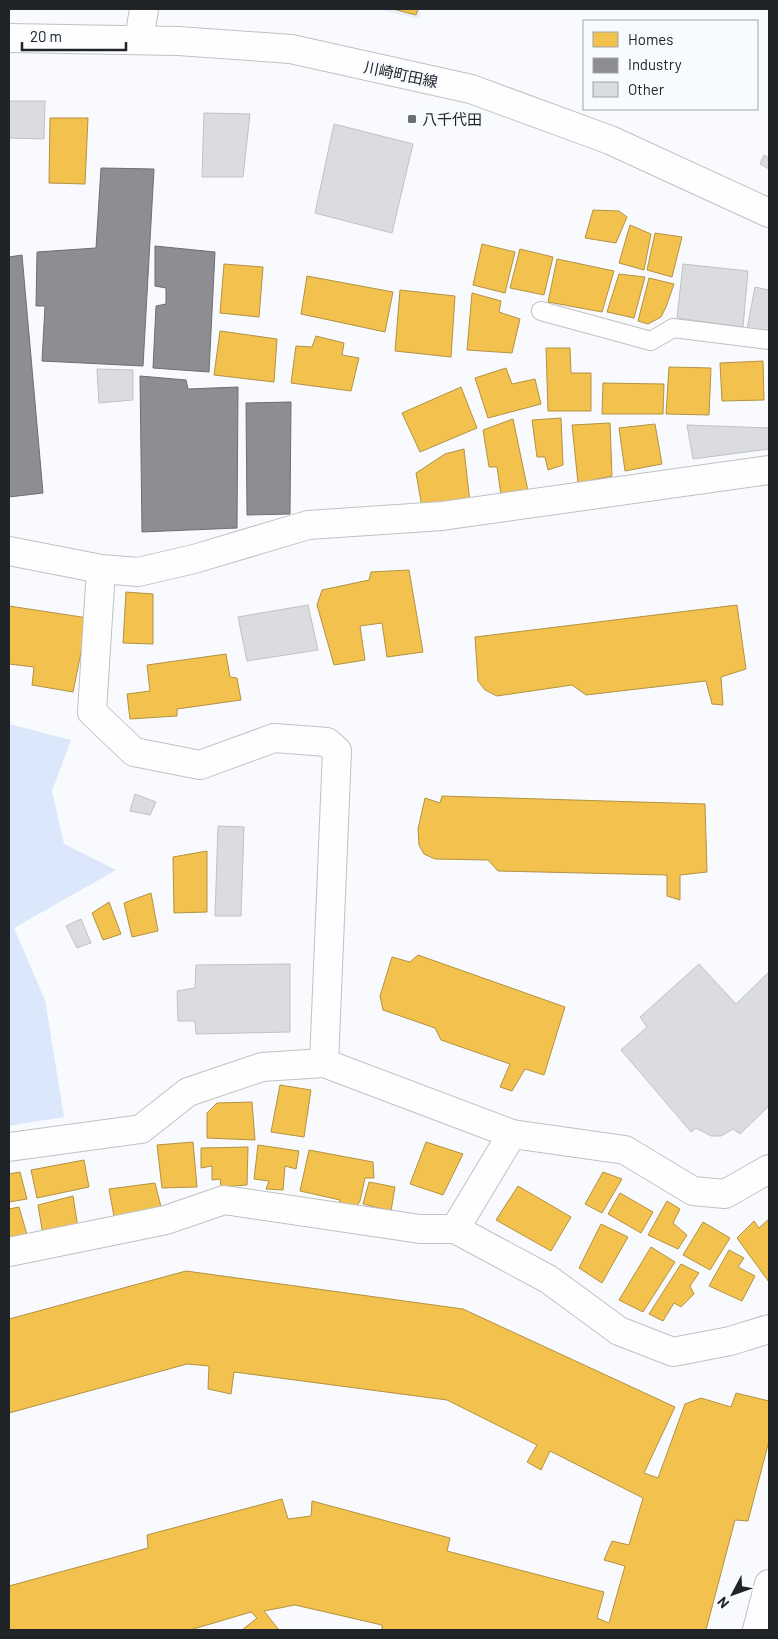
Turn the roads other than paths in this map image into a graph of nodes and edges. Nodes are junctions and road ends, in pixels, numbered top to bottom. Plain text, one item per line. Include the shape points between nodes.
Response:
1 (144, 9) edge
2 (9, 38) edge
3 (139, 40) junction
4 (769, 213) edge
5 (541, 311) dead end
6 (769, 340) edge
7 (769, 470) edge
8 (9, 551) edge
9 (101, 569) junction
10 (324, 1063) junction
11 (512, 1134) junction
12 (9, 1147) edge
13 (769, 1169) edge
14 (455, 1229) junction
15 (9, 1252) edge
16 (769, 1329) edge
17 (769, 1584) edge
18 (757, 1630) edge

1 - 3 street
2 - 3 street, 川崎町田線
3 - 4 street, 川崎町田線 via 291,49 472,89 610,140
5 - 6 lane via 650,341 673,328
7 - 9 street via 442,516 308,525 138,572
8 - 9 street
9 - 10 street via 92,712 134,752 200,765 274,738 327,742 337,751
10 - 11 street
10 - 12 street via 262,1067 188,1092 141,1129
11 - 13 street via 625,1150 693,1191 725,1194
11 - 14 street
14 - 15 street via 420,1229 224,1200 166,1220
14 - 16 street via 548,1279 619,1331 673,1352 730,1341
17 - 18 street

